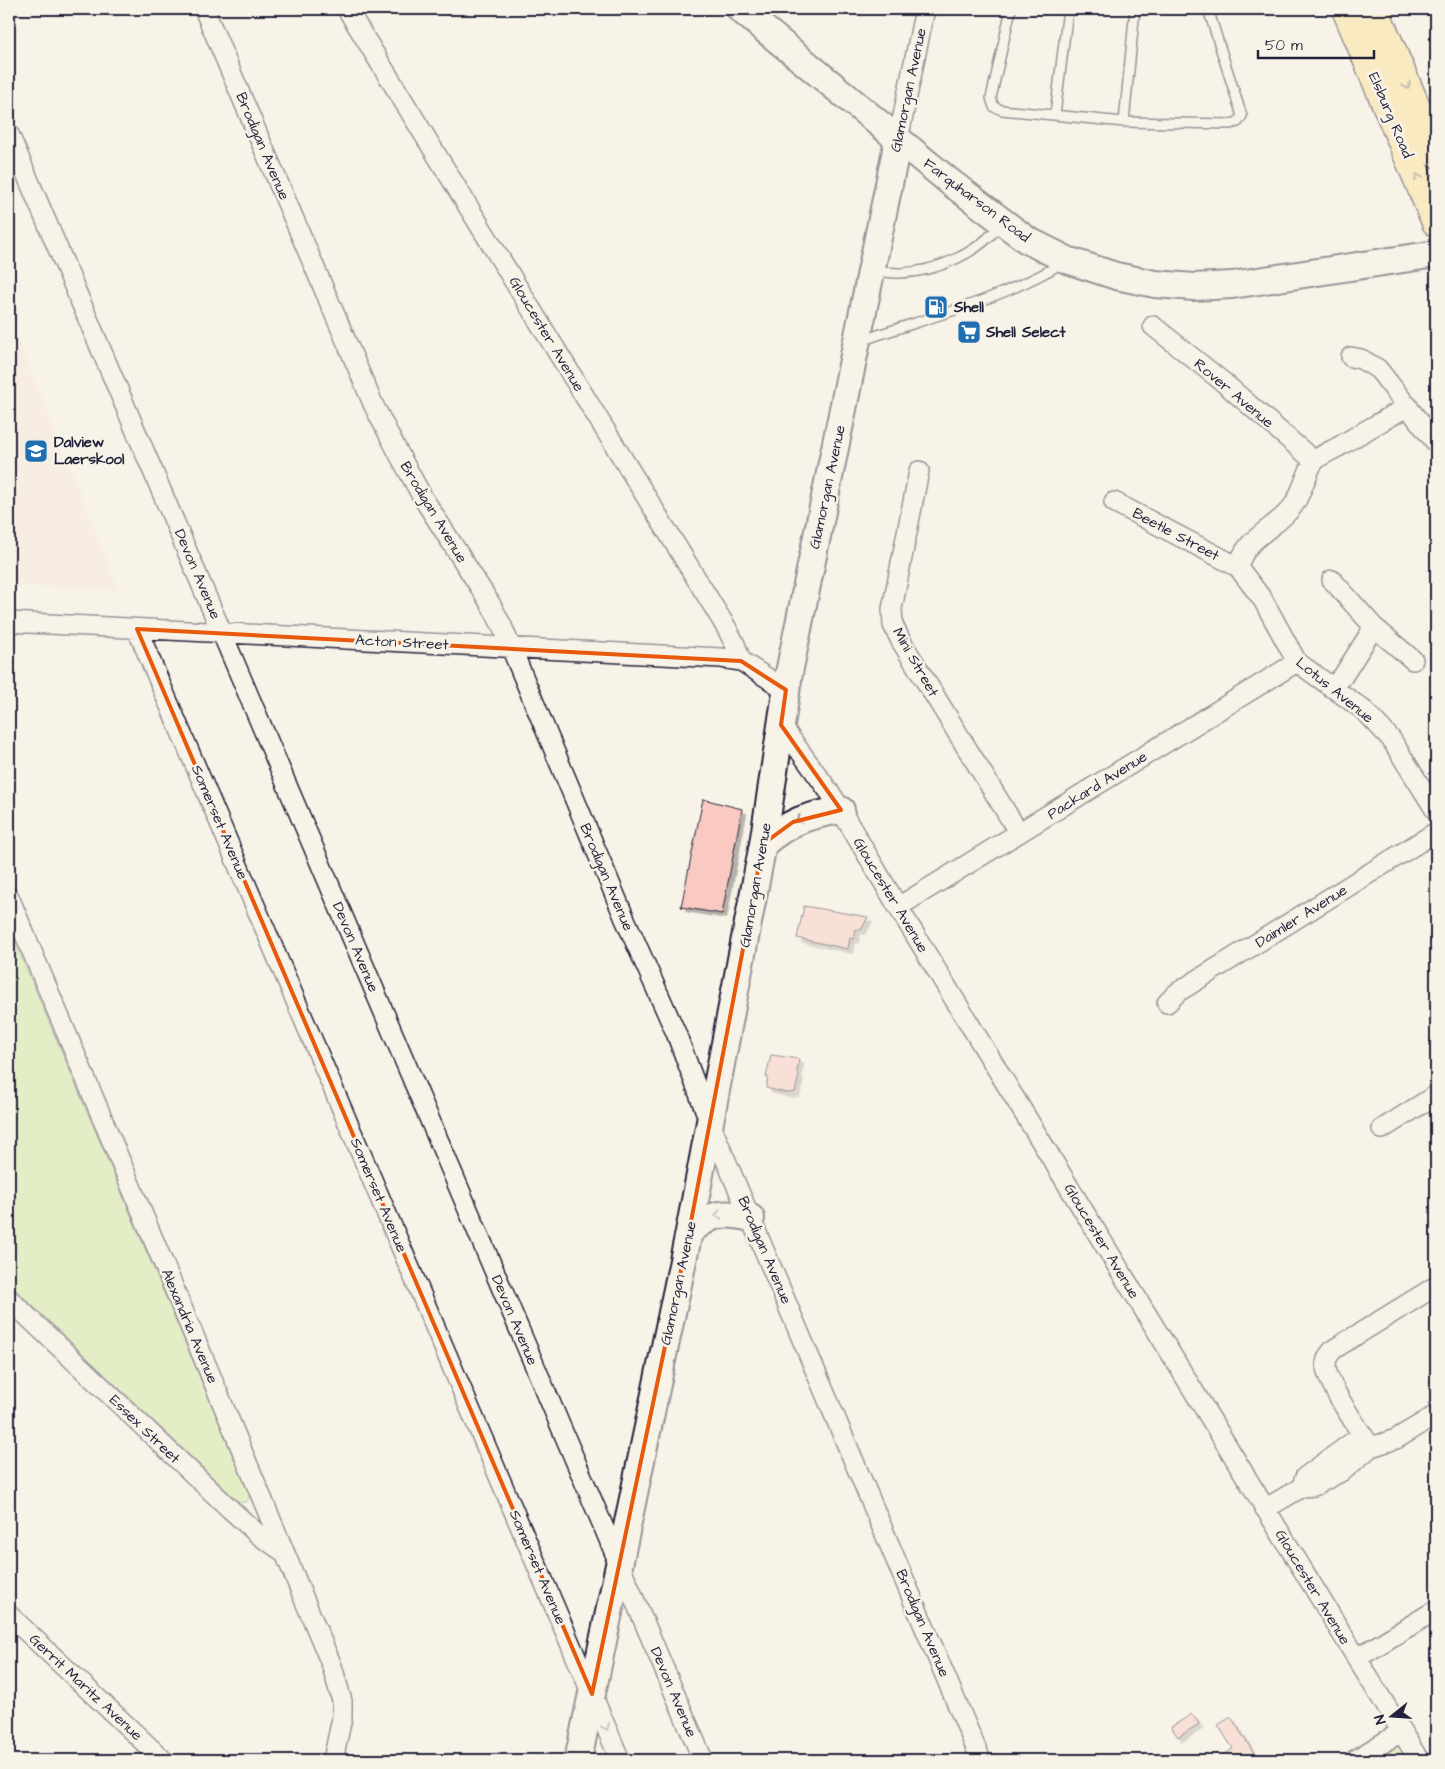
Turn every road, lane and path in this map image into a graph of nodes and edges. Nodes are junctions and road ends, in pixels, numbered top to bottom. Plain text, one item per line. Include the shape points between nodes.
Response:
1 (204, 9) edge
2 (348, 9) edge
3 (740, 9) edge
4 (925, 9) edge
5 (1010, 9) edge
6 (1068, 9) edge
7 (1135, 9) edge
8 (1208, 9) edge
9 (1346, 9) edge
10 (1374, 9) edge
11 (1055, 115) junction
12 (1124, 122) junction
13 (9, 134) edge
14 (898, 140) junction
15 (1436, 153) edge
16 (1002, 222) junction
17 (1436, 222) edge
18 (1436, 254) edge
19 (1067, 260) junction
20 (871, 271) junction
21 (1153, 326) dead end
22 (856, 343) junction
23 (1351, 357) dead end
24 (1408, 406) junction
25 (1436, 443) edge
26 (1314, 461) junction
27 (919, 471) dead end
28 (1114, 502) dead end
29 (1238, 567) junction
30 (1332, 580) dead end
31 (9, 622) edge
32 (1374, 627) junction
33 (137, 629) junction
34 (223, 633) junction
35 (512, 647) junction
36 (1413, 660) dead end
37 (741, 661) junction
38 (1296, 662) junction
39 (1332, 688) junction
40 (786, 690) junction
41 (781, 725) junction
42 (1434, 802) edge
43 (840, 810) junction
44 (1436, 832) edge
45 (1019, 833) junction
46 (763, 844) junction
47 (9, 898) edge
48 (898, 907) junction
49 (1167, 1003) dead end
50 (1436, 1095) edge
51 (710, 1123) junction
52 (1382, 1129) dead end
53 (751, 1218) junction
54 (689, 1232) junction
55 (1436, 1286) edge
56 (9, 1299) edge
57 (1436, 1415) edge
58 (1366, 1441) junction
59 (1265, 1509) junction
60 (285, 1553) junction
61 (620, 1566) junction
62 (1436, 1610) edge
63 (9, 1615) edge
64 (1357, 1658) junction
65 (592, 1694) junction
66 (1401, 1732) junction
67 (163, 1760) edge
68 (333, 1760) edge
69 (578, 1760) edge
70 (620, 1760) edge
71 (703, 1760) edge
72 (981, 1760) edge
73 (1355, 1760) edge
74 (1419, 1760) edge

1 - 35 street, Brodigan Avenue via 374,406 423,498 490,602
2 - 37 street, Gloucester Avenue via 726,627
3 - 14 street, Farquharson Road
4 - 14 street, Glamorgan Avenue
5 - 11 lane via 991,98 994,107
6 - 11 lane
7 - 12 lane
8 - 12 lane via 1242,116 1238,122
17 -> 9 main road, Elsburg Road
10 -> 15 main road, Elsburg Road
11 - 12 lane
13 - 34 street, Devon Avenue
14 - 16 street, Farquharson Road
14 - 20 street, Glamorgan Avenue
16 - 19 street, Farquharson Road via 1027,240
16 - 20 lane via 974,249 952,261 919,271
18 - 19 street, Farquharson Road via 1232,285 1194,287 1116,276
19 - 22 lane via 1031,281 989,298
20 - 22 street, Glamorgan Avenue
21 - 26 street, Rover Avenue
22 - 40 street, Glamorgan Avenue
23 - 24 street via 1378,369
24 - 25 street
24 - 26 street
26 - 29 street via 1293,507 1256,538 1240,558
27 - 45 street, Mini Street via 892,609 893,625
28 - 29 street, Beetle Street
29 - 38 street, Lotus Avenue via 1263,600
30 - 32 street
31 - 33 street, Acton Street
32 - 36 street
32 - 39 street
33 - 34 street, Acton Street
33 - 65 street, Somerset Avenue
34 - 35 street, Acton Street
34 - 61 street, Devon Avenue
35 - 37 street, Acton Street
35 - 51 street, Brodigan Avenue via 676,1034
37 - 40 street, Acton Street
38 - 39 street, Lotus Avenue
38 - 45 street, Packard Avenue
39 - 42 street, Lotus Avenue via 1365,711 1391,739
40 - 41 street, Glamorgan Avenue
41 - 43 street, Gloucester Avenue
41 - 46 street, Glamorgan Avenue
43 -> 46 street via 793,822
43 - 48 street, Gloucester Avenue
44 - 49 street, Daimler Avenue via 1178,992
45 - 48 street, Packard Avenue
46 - 51 street, Glamorgan Avenue
47 - 60 street, Alexandria Avenue
48 - 59 street, Gloucester Avenue
50 - 52 street
51 - 53 street, Brodigan Avenue
51 - 54 street, Glamorgan Avenue
53 -> 54 street via 734,1214 712,1216
53 - 72 street, Brodigan Avenue
54 - 61 street, Glamorgan Avenue
55 - 58 street via 1334,1349 1328,1356 1328,1378
56 - 60 street, Essex Street via 230,1509
57 - 58 street via 1396,1439
58 - 59 street via 1344,1470 1306,1477 1302,1487
59 - 64 street, Gloucester Avenue
60 - 68 street, Alexandria Avenue via 342,1701 342,1718
61 - 65 street, Glamorgan Avenue
61 - 71 street, Devon Avenue
62 - 64 street
63 - 67 street, Gerrit Maritz Avenue
64 - 66 street, Gloucester Avenue
65 - 69 street, Glamorgan Avenue
65 -> 70 street, Somerset Avenue
66 - 73 street
66 - 74 street, Gloucester Avenue

